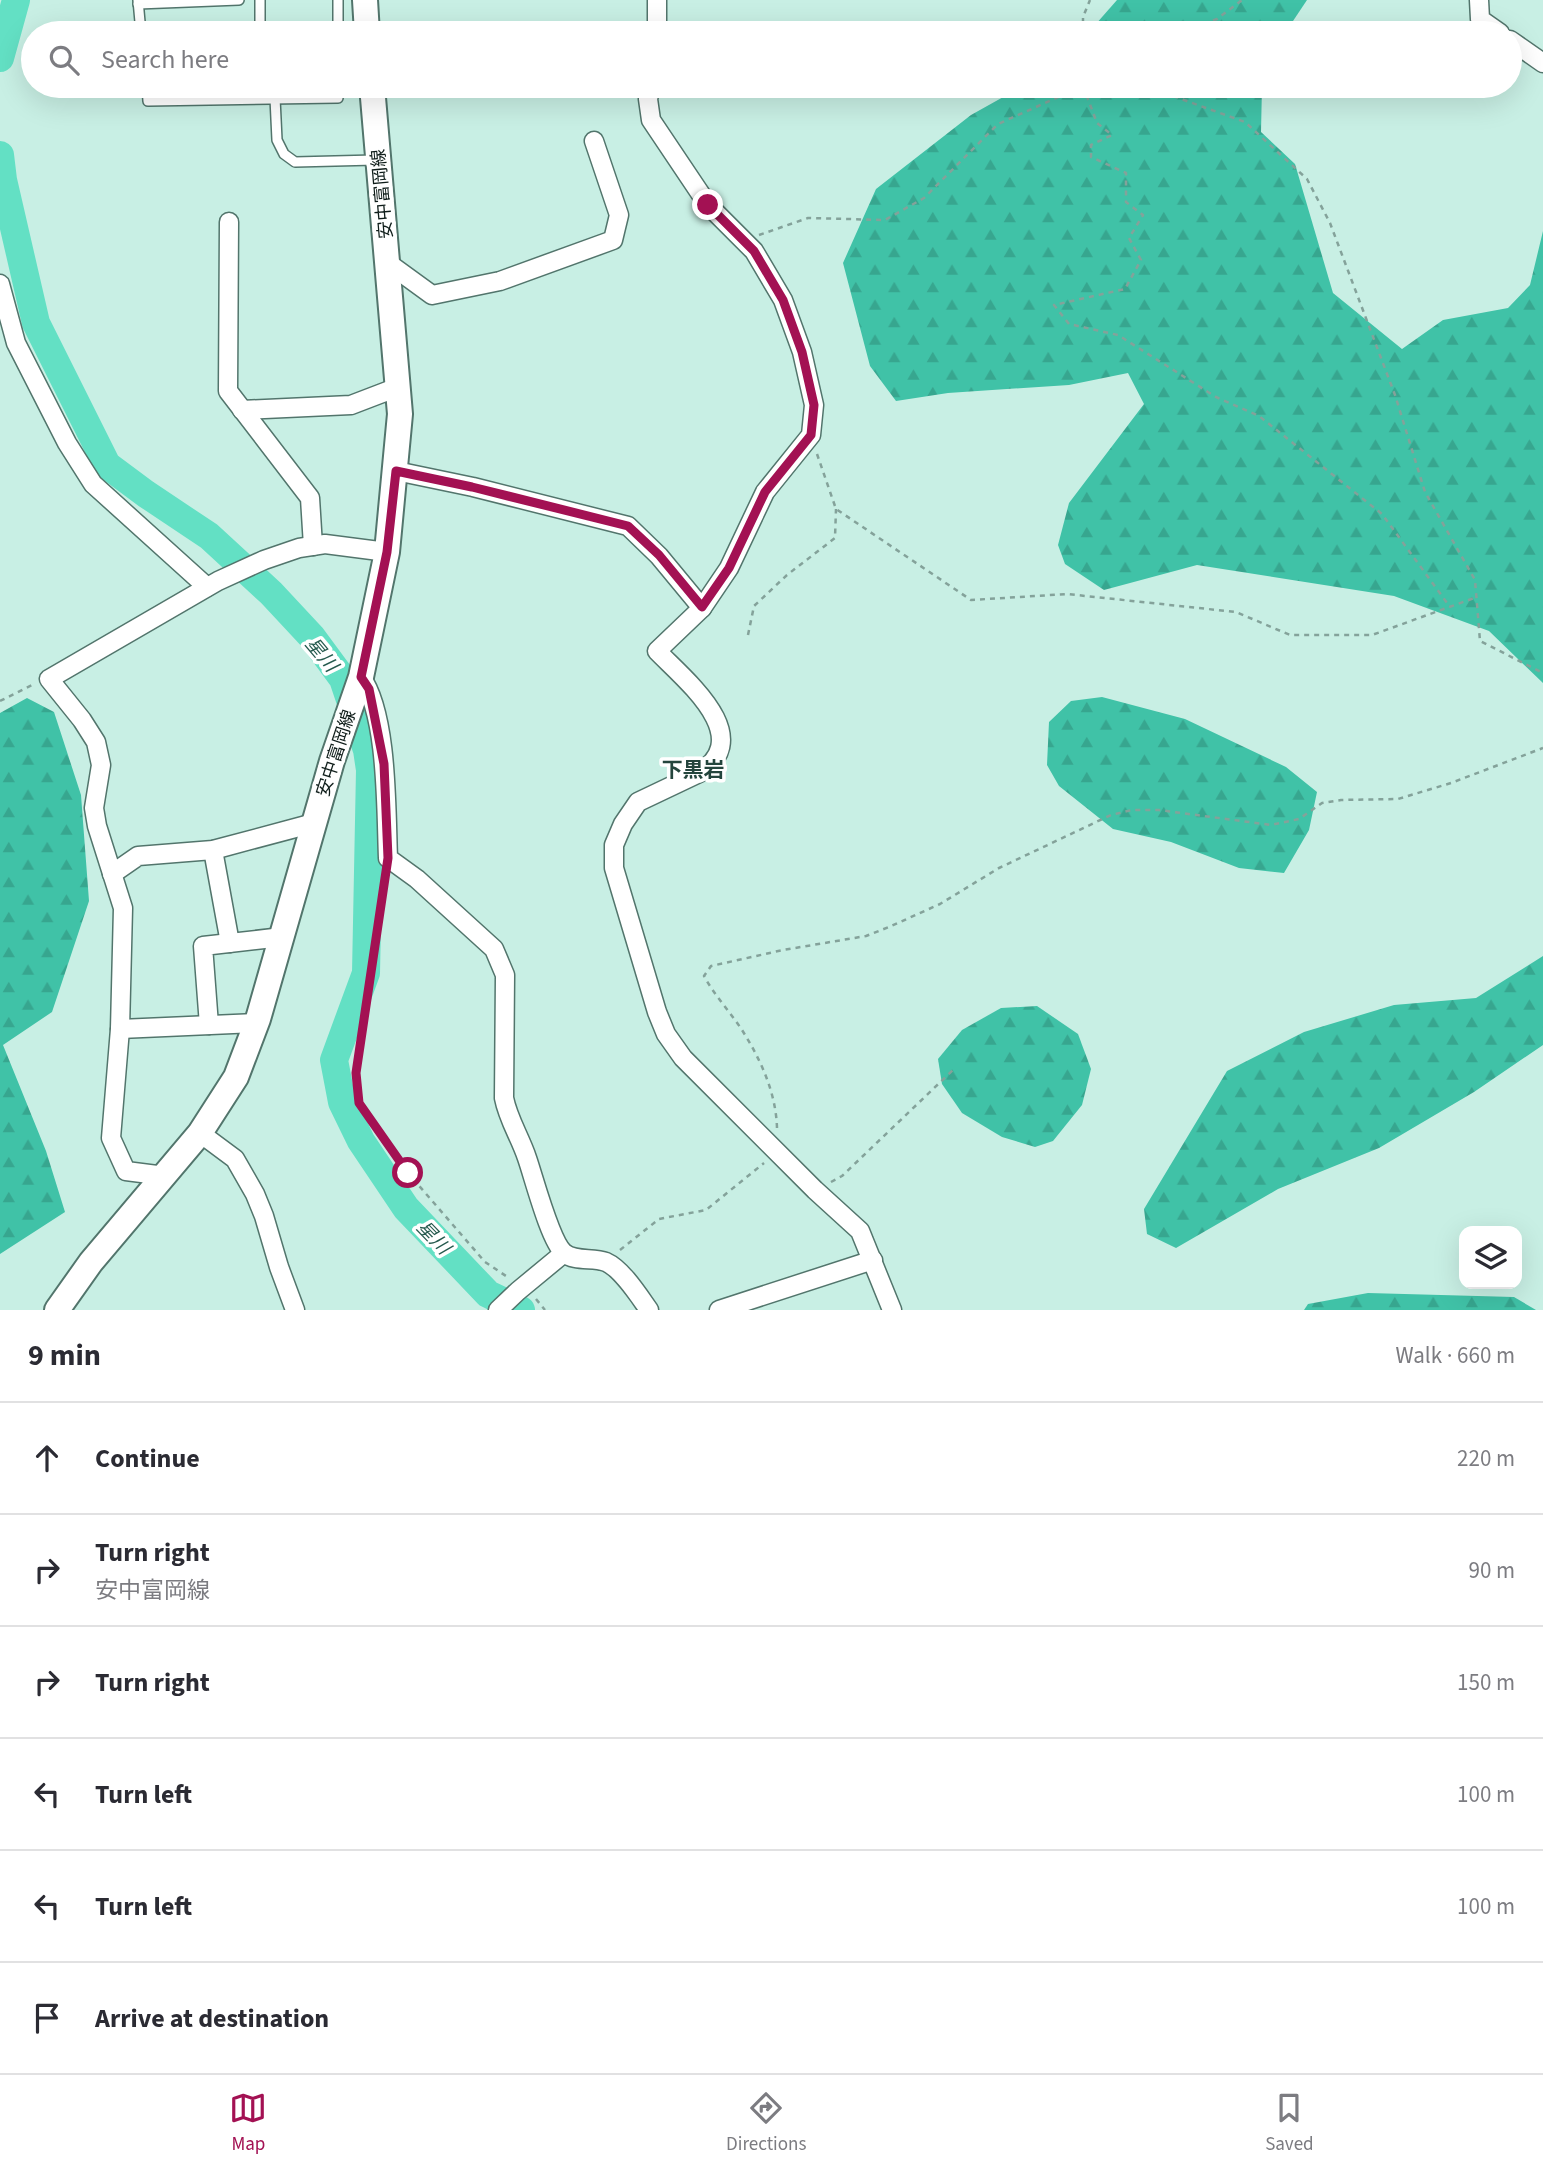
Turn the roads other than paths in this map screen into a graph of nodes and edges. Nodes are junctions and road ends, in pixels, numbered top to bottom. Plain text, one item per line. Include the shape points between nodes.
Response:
1 (239, 0) edge
2 (260, 0) edge
3 (338, 0) edge
4 (365, 0) edge
5 (657, 0) edge
6 (1479, 0) edge
7 (138, 2) edge
8 (140, 21) edge
9 (260, 21) edge
10 (338, 21) edge
11 (366, 21) edge
12 (657, 21) edge
13 (1483, 21) edge
14 (1522, 48) edge
15 (1543, 63) edge
16 (148, 98) edge
17 (275, 98) junction
18 (338, 98) edge
19 (373, 98) edge
20 (649, 98) edge
21 (260, 99) joint
22 (594, 141) dead end
23 (379, 160) junction
24 (229, 222) dead end
25 (388, 263) junction
26 (0, 284) edge
27 (398, 387) junction
28 (242, 410) junction
29 (396, 471) junction
30 (313, 546) junction
31 (387, 552) junction
32 (212, 584) junction
33 (702, 607) junction
34 (360, 681) junction
35 (314, 823) junction
36 (213, 850) junction
37 (112, 874) junction
38 (282, 937) junction
39 (230, 943) junction
40 (257, 1023) junction
41 (209, 1025) junction
42 (120, 1029) junction
43 (201, 1133) junction
44 (165, 1175) junction
45 (564, 1253) junction
46 (873, 1260) junction
47 (57, 1310) edge
48 (295, 1310) edge
49 (498, 1310) edge
50 (649, 1310) edge
51 (719, 1310) edge
52 (892, 1310) edge

1 - 7 lane
2 - 9 lane
3 - 10 lane
4 - 11 main road
5 - 12 street
6 - 13 street
7 - 8 lane
14 - 15 street
16 - 21 lane
17 - 18 lane
17 - 21 lane
17 - 23 lane via 277,140 295,162
19 - 23 main road, 安中富岡線
20 - 33 street via 651,120 708,205 754,251 783,300 814,405 811,435 765,492 729,568
22 - 25 street via 619,215 613,240 500,281 432,295
23 - 25 main road, 安中富岡線
24 - 28 street via 228,391
25 - 27 main road, 安中富岡線
26 - 32 street via 16,343 93,484
27 - 28 street via 351,405
27 - 29 main road, 安中富岡線
28 - 30 street via 310,498
29 - 31 main road, 安中富岡線
29 - 33 street via 628,526
30 - 31 street
30 - 32 street via 264,560
31 - 34 main road, 安中富岡線
32 - 37 street via 50,679 96,742 101,765 94,808
33 - 46 street via 657,651 709,706 721,733 719,754 699,773 638,802 614,845 614,868 666,1034 683,1058 860,1231
34 - 35 main road, 安中富岡線
34 - 45 street via 369,689 384,764 388,858 494,949 505,975 507,1113 550,1230
35 - 36 street
35 - 38 main road, 安中富岡線
36 - 37 street via 138,856
36 - 39 street
37 - 42 street via 123,908
38 - 39 street
38 - 40 main road, 安中富岡線
39 - 41 street via 203,946
40 - 41 street
40 - 43 main road, 安中富岡線 via 236,1077
41 - 42 street
42 - 44 street via 111,1138 126,1171
43 - 44 main road, 安中富岡線
43 - 48 street via 235,1159 255,1194
44 - 47 main road, 安中富岡線
45 - 49 street
45 - 50 street via 606,1262 627,1280
46 - 51 street
46 - 52 street

